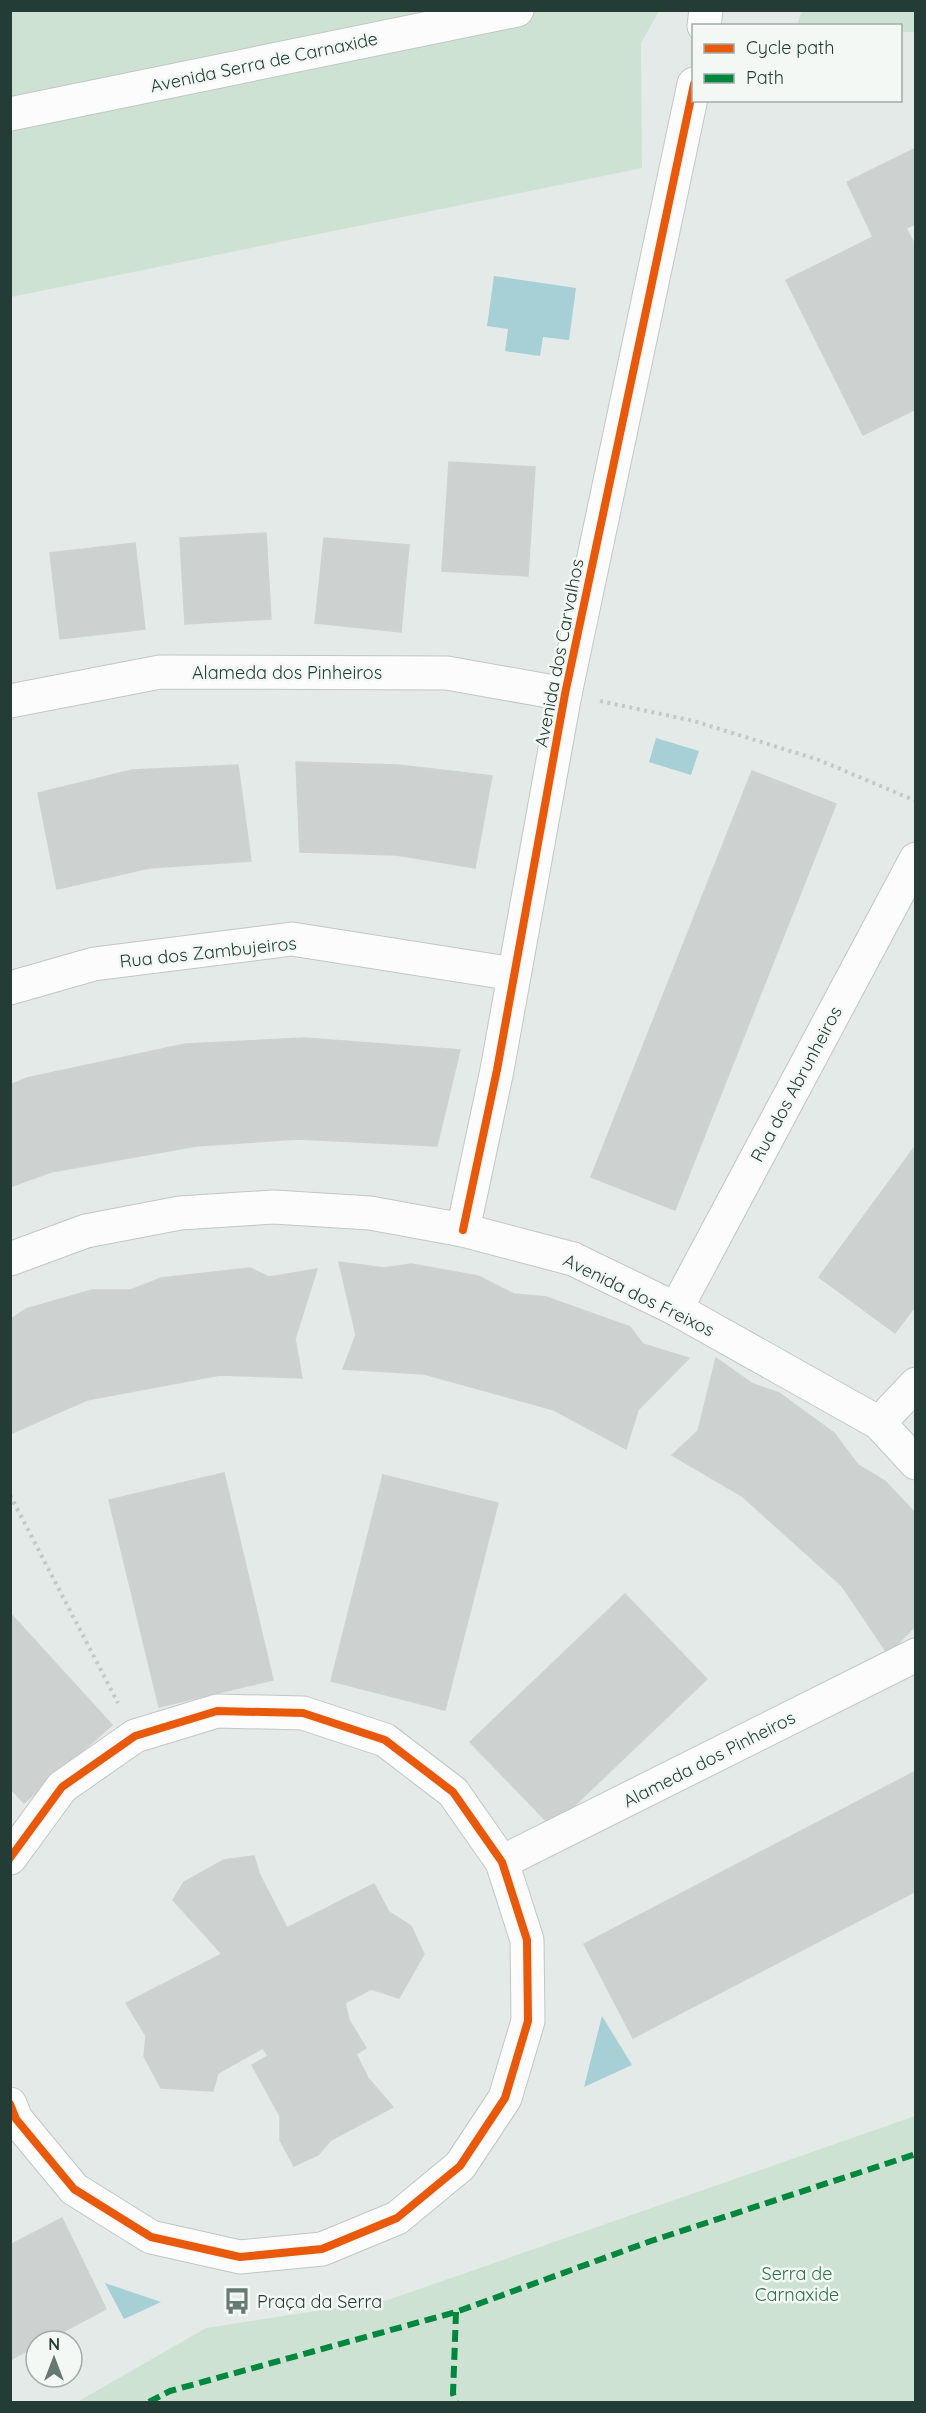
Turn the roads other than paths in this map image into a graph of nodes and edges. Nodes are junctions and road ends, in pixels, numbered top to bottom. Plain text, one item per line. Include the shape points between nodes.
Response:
1 (517, 10) edge
2 (692, 89) edge
3 (10, 114) edge
4 (565, 694) junction
5 (10, 701) edge
6 (915, 859) edge
7 (514, 974) junction
8 (10, 988) edge
9 (463, 1230) junction
10 (10, 1259) edge
11 (676, 1310) junction
12 (915, 1384) edge
13 (879, 1423) junction
14 (915, 1463) edge
15 (915, 1655) edge
16 (10, 1858) edge
17 (502, 1862) junction
18 (12, 2115) edge

1 - 3 street, Avenida Serra de Carnaxide
2 - 4 street, Avenida dos Carvalhos
4 - 5 street, Alameda dos Pinheiros via 447,673 160,672
4 - 7 street, Avenida dos Carvalhos
6 - 11 street, Rua dos Abrunheiros
7 - 8 street, Rua dos Zambujeiros via 292,939 94,964
7 - 9 street, Avenida dos Carvalhos
9 - 10 street, Avenida dos Freixos via 370,1213 274,1207 180,1213 86,1231
9 - 11 street, Avenida dos Freixos via 573,1259
11 - 13 street, Avenida dos Freixos
12 - 13 street
13 - 14 street, Avenida dos Freixos
15 - 17 street, Alameda dos Pinheiros
16 - 17 street via 62,1787 135,1736 217,1711 303,1713 385,1740 453,1792
17 - 18 street via 527,1940 528,2021 505,2098 460,2166 397,2218 321,2249 240,2256 152,2237 74,2189

